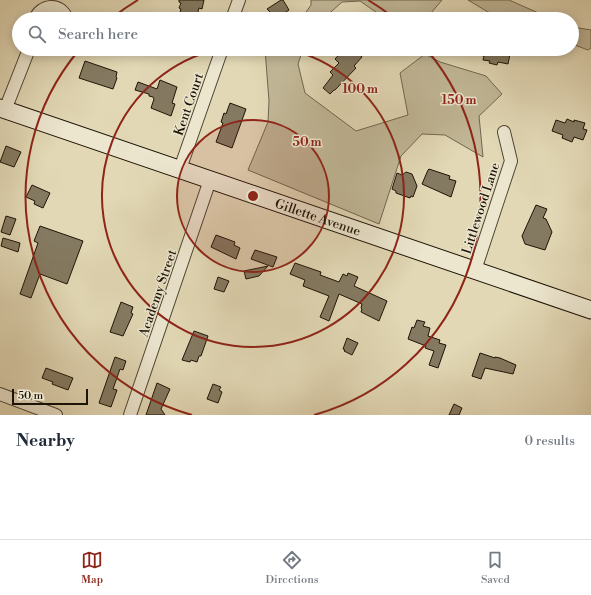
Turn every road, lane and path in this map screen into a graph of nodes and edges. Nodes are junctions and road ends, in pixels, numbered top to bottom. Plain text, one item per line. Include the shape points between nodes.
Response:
1 (239, 0) edge
2 (38, 12) edge
3 (63, 12) edge
4 (235, 12) edge
5 (26, 56) edge
6 (220, 56) edge
7 (3, 109) edge
8 (504, 132) dead end
9 (180, 169) junction
10 (210, 180) junction
11 (475, 270) junction
12 (591, 310) edge
13 (0, 394) edge
14 (56, 415) edge
15 (130, 415) edge

1 - 4 street
2 - 3 street via 52,6
5 - 7 street
6 - 9 street, Kent Court
7 - 9 street, Gillette Avenue
8 - 11 street, Littlewood Lane via 511,161
9 - 10 street, Gillette Avenue
10 - 11 street, Gillette Avenue
10 - 15 street, Academy Street
11 - 12 street, Gillette Avenue
13 - 14 street

